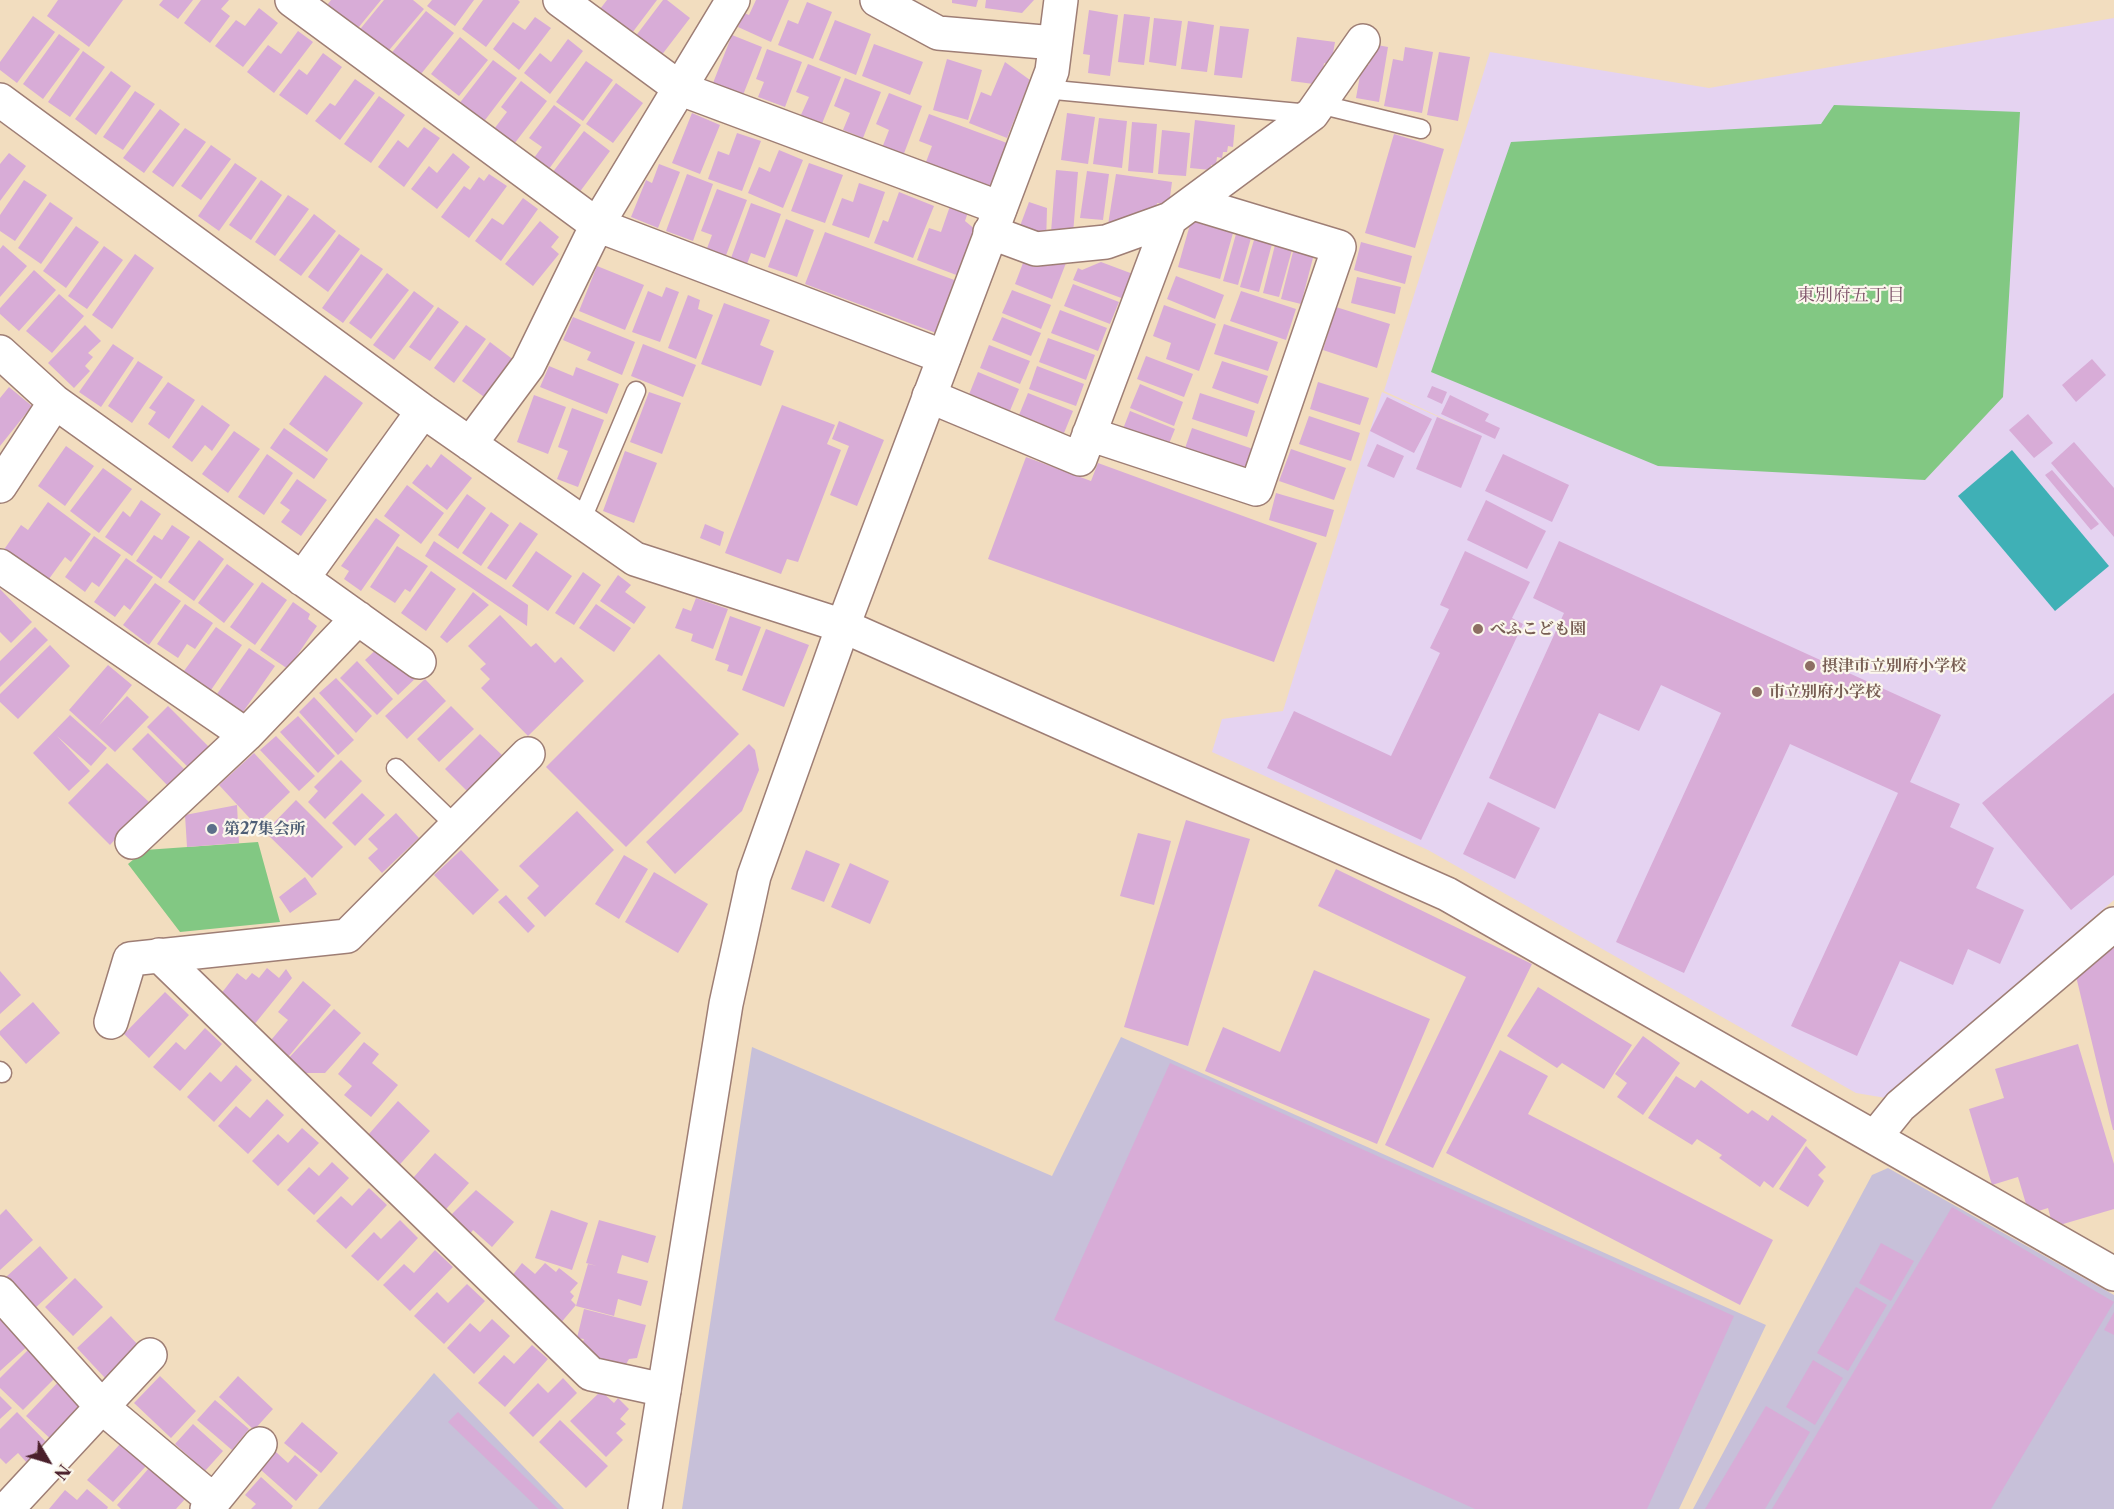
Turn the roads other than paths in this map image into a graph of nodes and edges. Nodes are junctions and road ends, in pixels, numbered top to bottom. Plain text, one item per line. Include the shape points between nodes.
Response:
1 (292, 0) edge
2 (560, 0) edge
3 (733, 0) edge
4 (877, 0) edge
5 (1061, 0) edge
6 (1363, 41) dead end
7 (1055, 43) junction
8 (681, 89) junction
9 (1044, 89) junction
10 (0, 100) edge
11 (1316, 110) junction
12 (1421, 129) dead end
13 (1182, 211) junction
14 (995, 220) junction
15 (597, 225) junction
16 (0, 352) edge
17 (944, 357) junction
18 (636, 391) dead end
19 (929, 396) junction
20 (55, 402) junction
21 (423, 411) junction
22 (1089, 434) junction
23 (470, 444) junction
24 (0, 486) edge
25 (581, 521) junction
26 (0, 566) edge
27 (302, 579) junction
28 (358, 618) junction
29 (843, 626) junction
30 (419, 662) dead end
31 (246, 735) junction
32 (528, 754) dead end
33 (396, 768) dead end
34 (456, 826) junction
35 (132, 842) dead end
36 (2114, 924) edge
37 (159, 956) junction
38 (111, 1022) dead end
39 (1875, 1137) junction
40 (2114, 1274) edge
41 (0, 1293) edge
42 (150, 1355) dead end
43 (664, 1390) junction
44 (102, 1407) junction
45 (260, 1444) dead end
46 (5, 1504) edge
47 (210, 1505) edge
48 (645, 1509) edge

1 - 15 street
2 - 8 street
3 - 8 street
4 - 7 street via 938,33
5 - 7 street
6 - 11 street
7 - 9 street via 1052,70
8 - 14 street
8 - 15 street
9 - 11 lane
9 - 14 street
10 - 21 street
11 - 12 lane
11 - 13 street
13 - 14 street via 1106,242 1036,249
13 - 22 street
13 - 22 street via 1339,247 1256,489
14 - 17 street
15 - 17 street
15 - 23 street via 528,366
16 - 20 street
17 - 19 street
18 - 25 lane
19 - 22 street via 1080,459
19 - 29 street
20 - 24 street
20 - 27 street
21 - 23 street
21 - 27 street
23 - 25 street
25 - 29 street via 634,559
26 - 31 street
27 - 28 street
28 - 30 street
28 - 31 street
29 - 39 street via 1448,894
29 - 43 street via 754,876 726,1004
31 - 35 street
32 - 34 street
33 - 34 lane
34 - 37 street via 347,936
36 - 39 street via 1900,1106
37 - 38 street via 130,959
37 - 43 street via 591,1374
39 - 40 street
41 - 44 street
42 - 44 street
43 - 48 street
44 - 46 street
44 - 47 street
45 - 47 street

